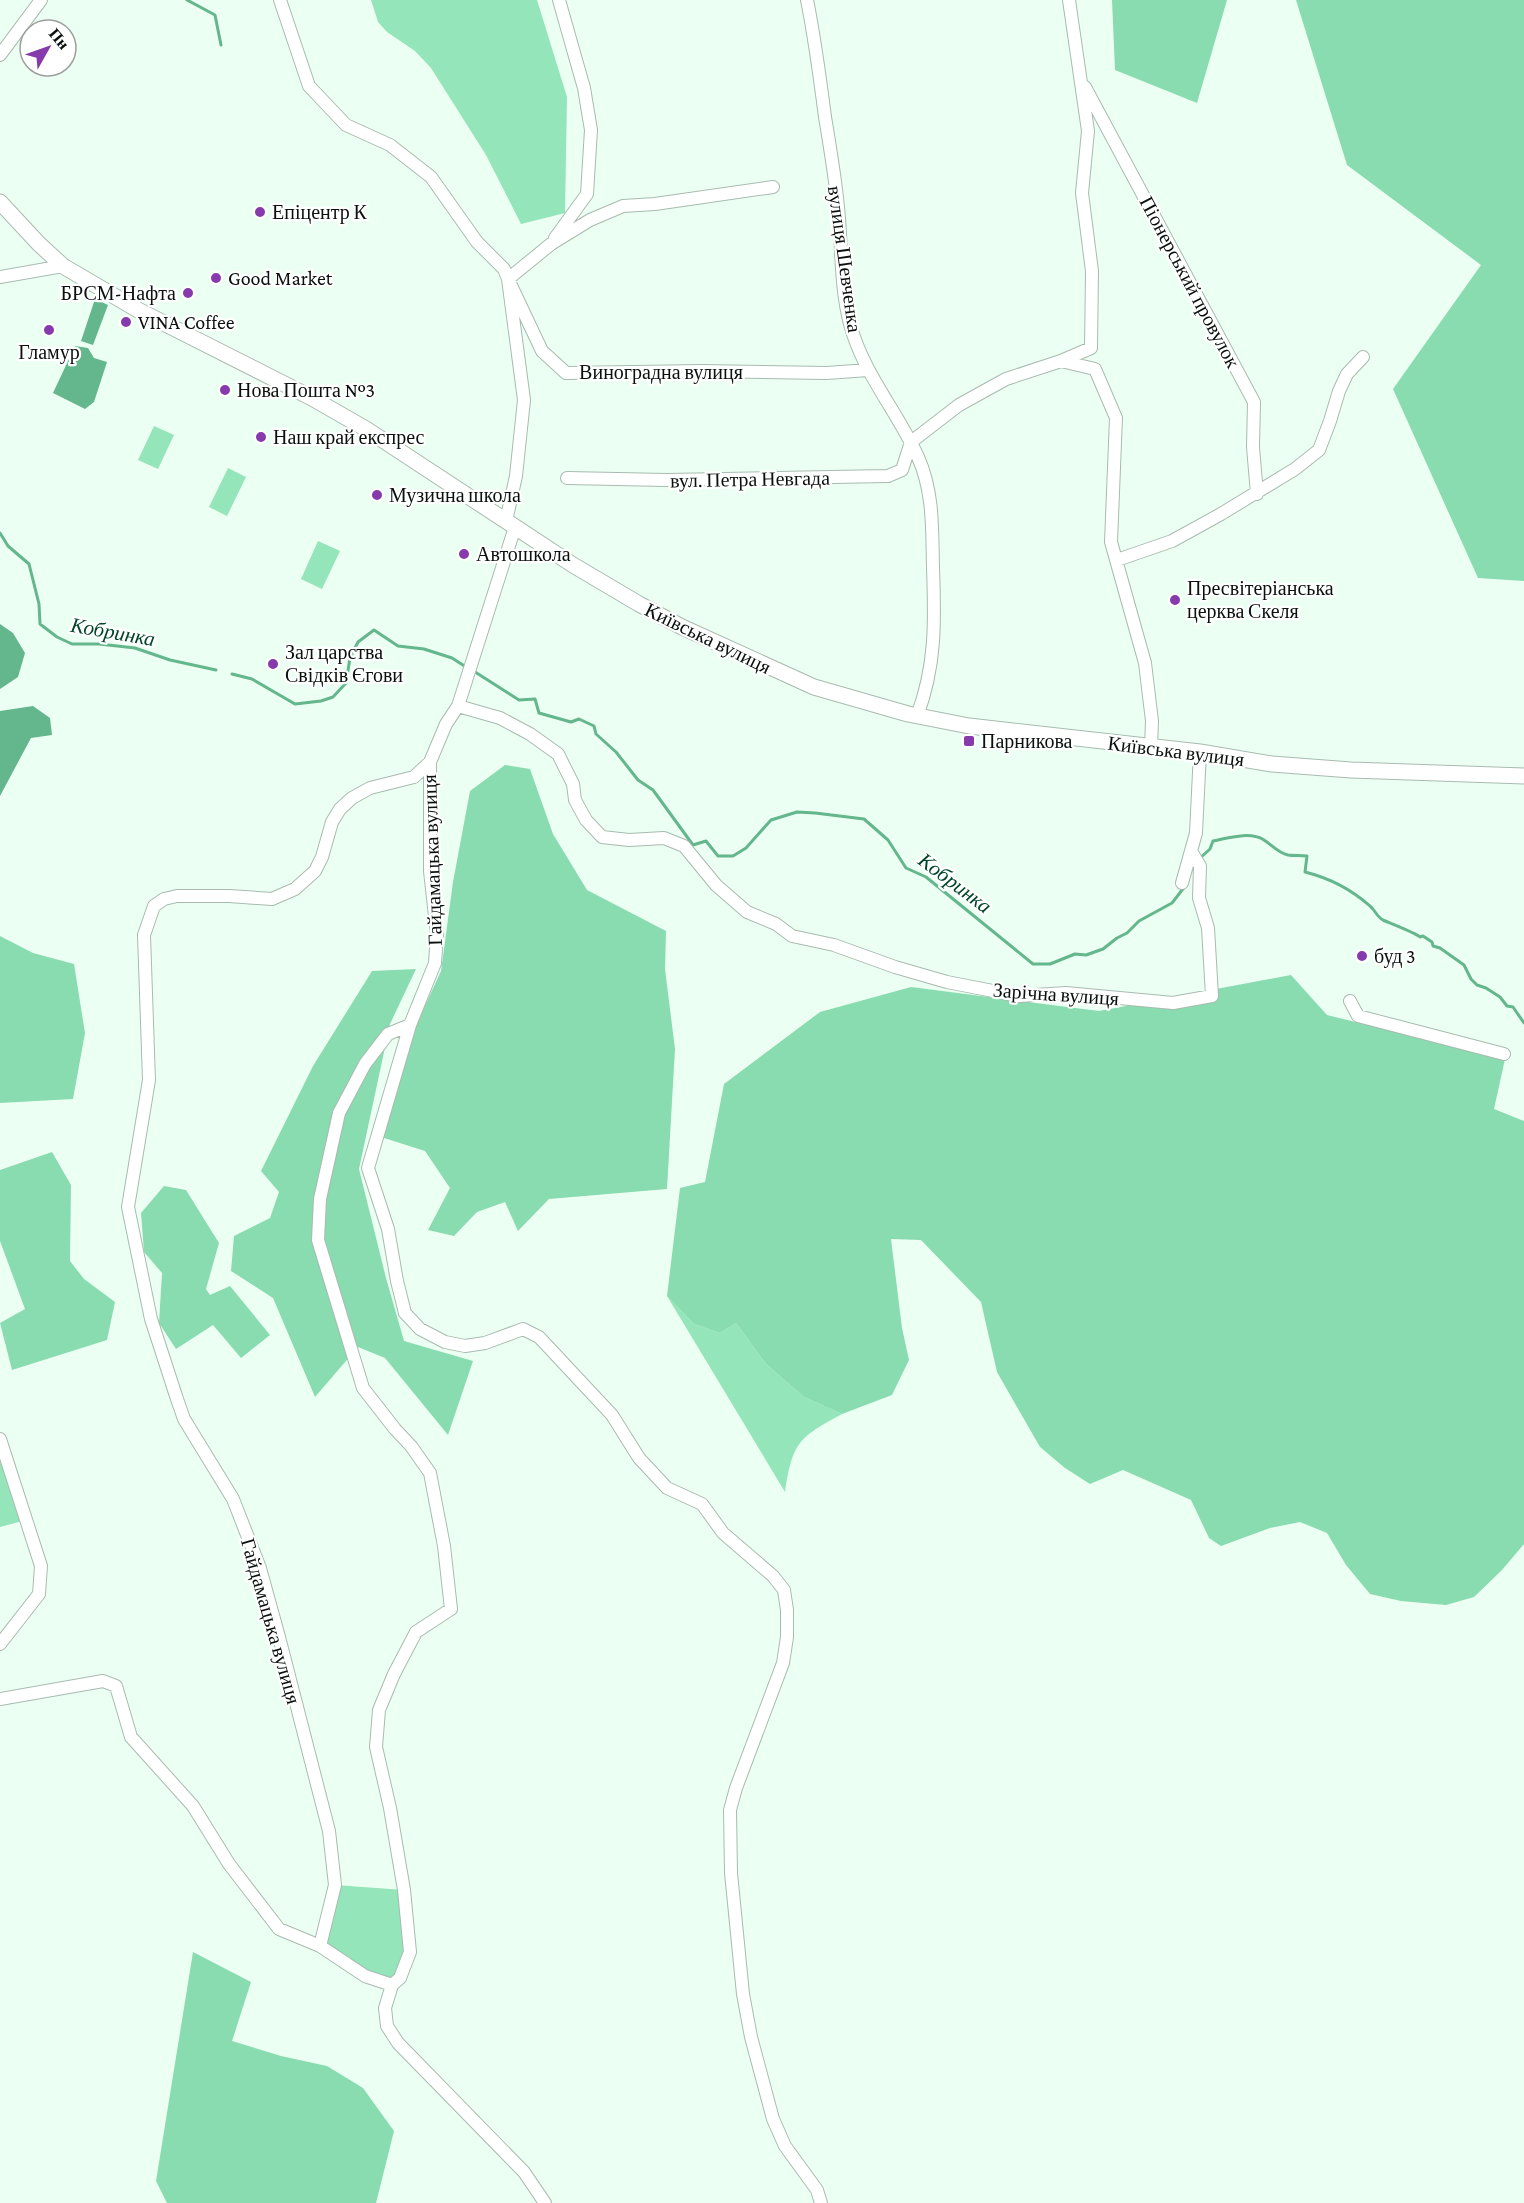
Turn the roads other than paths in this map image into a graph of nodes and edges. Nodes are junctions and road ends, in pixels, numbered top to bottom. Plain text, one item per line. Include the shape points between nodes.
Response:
1 (41, 0) edge
2 (280, 0) edge
3 (559, 0) edge
4 (807, 0) edge
5 (1069, 0) edge
6 (0, 55) edge
7 (1082, 81) junction
8 (773, 187) dead end
9 (0, 202) edge
10 (551, 244) junction
11 (63, 266) junction
12 (0, 277) edge
13 (508, 279) junction
14 (1363, 357) dead end
15 (1061, 361) junction
16 (868, 370) junction
17 (911, 442) junction
18 (567, 478) dead end
19 (1257, 494) junction
20 (511, 524) junction
21 (1117, 560) junction
22 (458, 706) junction
23 (917, 716) junction
24 (1151, 747) junction
25 (1200, 752) junction
26 (430, 762) junction
27 (1524, 776) edge
28 (1196, 858) junction
29 (1182, 883) dead end
30 (1350, 1001) dead end
31 (410, 1025) junction
32 (1504, 1054) dead end
33 (0, 1439) edge
34 (0, 1644) edge
35 (0, 1699) edge
36 (321, 1946) junction
37 (392, 1985) junction
38 (545, 2203) edge
39 (821, 2203) edge

1 - 6 street
2 - 13 street, Виноградна вулиця via 309,86 346,125 390,145 431,177
3 - 10 street via 584,88 591,130 587,194
4 - 16 street, вулиця Шевченка via 838,207 850,323
5 - 7 street
7 - 15 street via 1088,131 1082,194 1092,271 1091,348
7 - 19 street, Піонерський провулок via 1254,402
8 - 10 street via 623,206 590,220
9 - 11 main road, Київська вулиця
10 - 13 street
11 - 12 street
11 - 20 main road, Київська вулиця via 138,310 366,429
13 - 16 street, Виноградна вулиця via 542,351 566,373
13 - 20 street, Гайдамацька вулиця via 524,400
14 - 19 street via 1339,390 1319,450
15 - 17 street via 1006,379 968,400
15 - 21 street via 1095,369 1116,418 1111,542
16 - 17 street, вулиця Шевченка
17 - 18 street, вул. Петра Невгада via 902,470 880,478
17 - 23 street, вулиця Шевченка via 928,489 933,519 933,656
19 - 21 street via 1172,541
20 - 22 street, Гайдамацька вулиця
20 - 23 main road, Київська вулиця via 639,604 763,666 813,687
21 - 24 street via 1146,663
22 - 26 street, Гайдамацька вулиця
22 - 28 street, Зарічна вулиця via 500,718 558,754 573,784 575,800 602,837 664,838 684,846 716,885 747,912 776,924 792,936 834,945 936,979 1019,996 1066,993 1173,1003 1212,996 1208,928 1199,898
23 - 24 main road, Київська вулиця via 969,726
24 - 25 main road, Київська вулиця
25 - 27 main road, Київська вулиця via 1272,764 1351,770
25 - 28 street
26 - 31 street, Гайдамацька вулиця via 435,963
26 - 36 street, Гайдамацька вулиця via 414,777 370,788 340,809 315,871 295,889 272,899 164,899 154,906 144,935 149,1080 128,1207 151,1319 184,1419 233,1499 260,1568 279,1636 329,1831 334,1885
28 - 29 street
30 - 32 street via 1358,1016
31 - 37 street via 388,1034 339,1113 320,1199 318,1240 363,1388 430,1473 451,1609 416,1632 379,1710 376,1747 404,1890 410,1952 400,1978
31 - 39 street, Гайдамацька вулиця via 368,1168 388,1229 405,1313 420,1329 445,1342 465,1346 523,1329 539,1337 612,1415 639,1458 667,1488 702,1504 723,1533 784,1590 787,1637 783,1664 730,1810 731,1873 743,1994 753,2047 773,2120 785,2146 817,2190
33 - 34 street via 41,1566 39,1594
35 - 36 street via 103,1681 116,1686 131,1737 193,1806 229,1864 279,1929
36 - 37 street via 365,1976
37 - 38 street via 385,2008 387,2026 398,2043 524,2172

